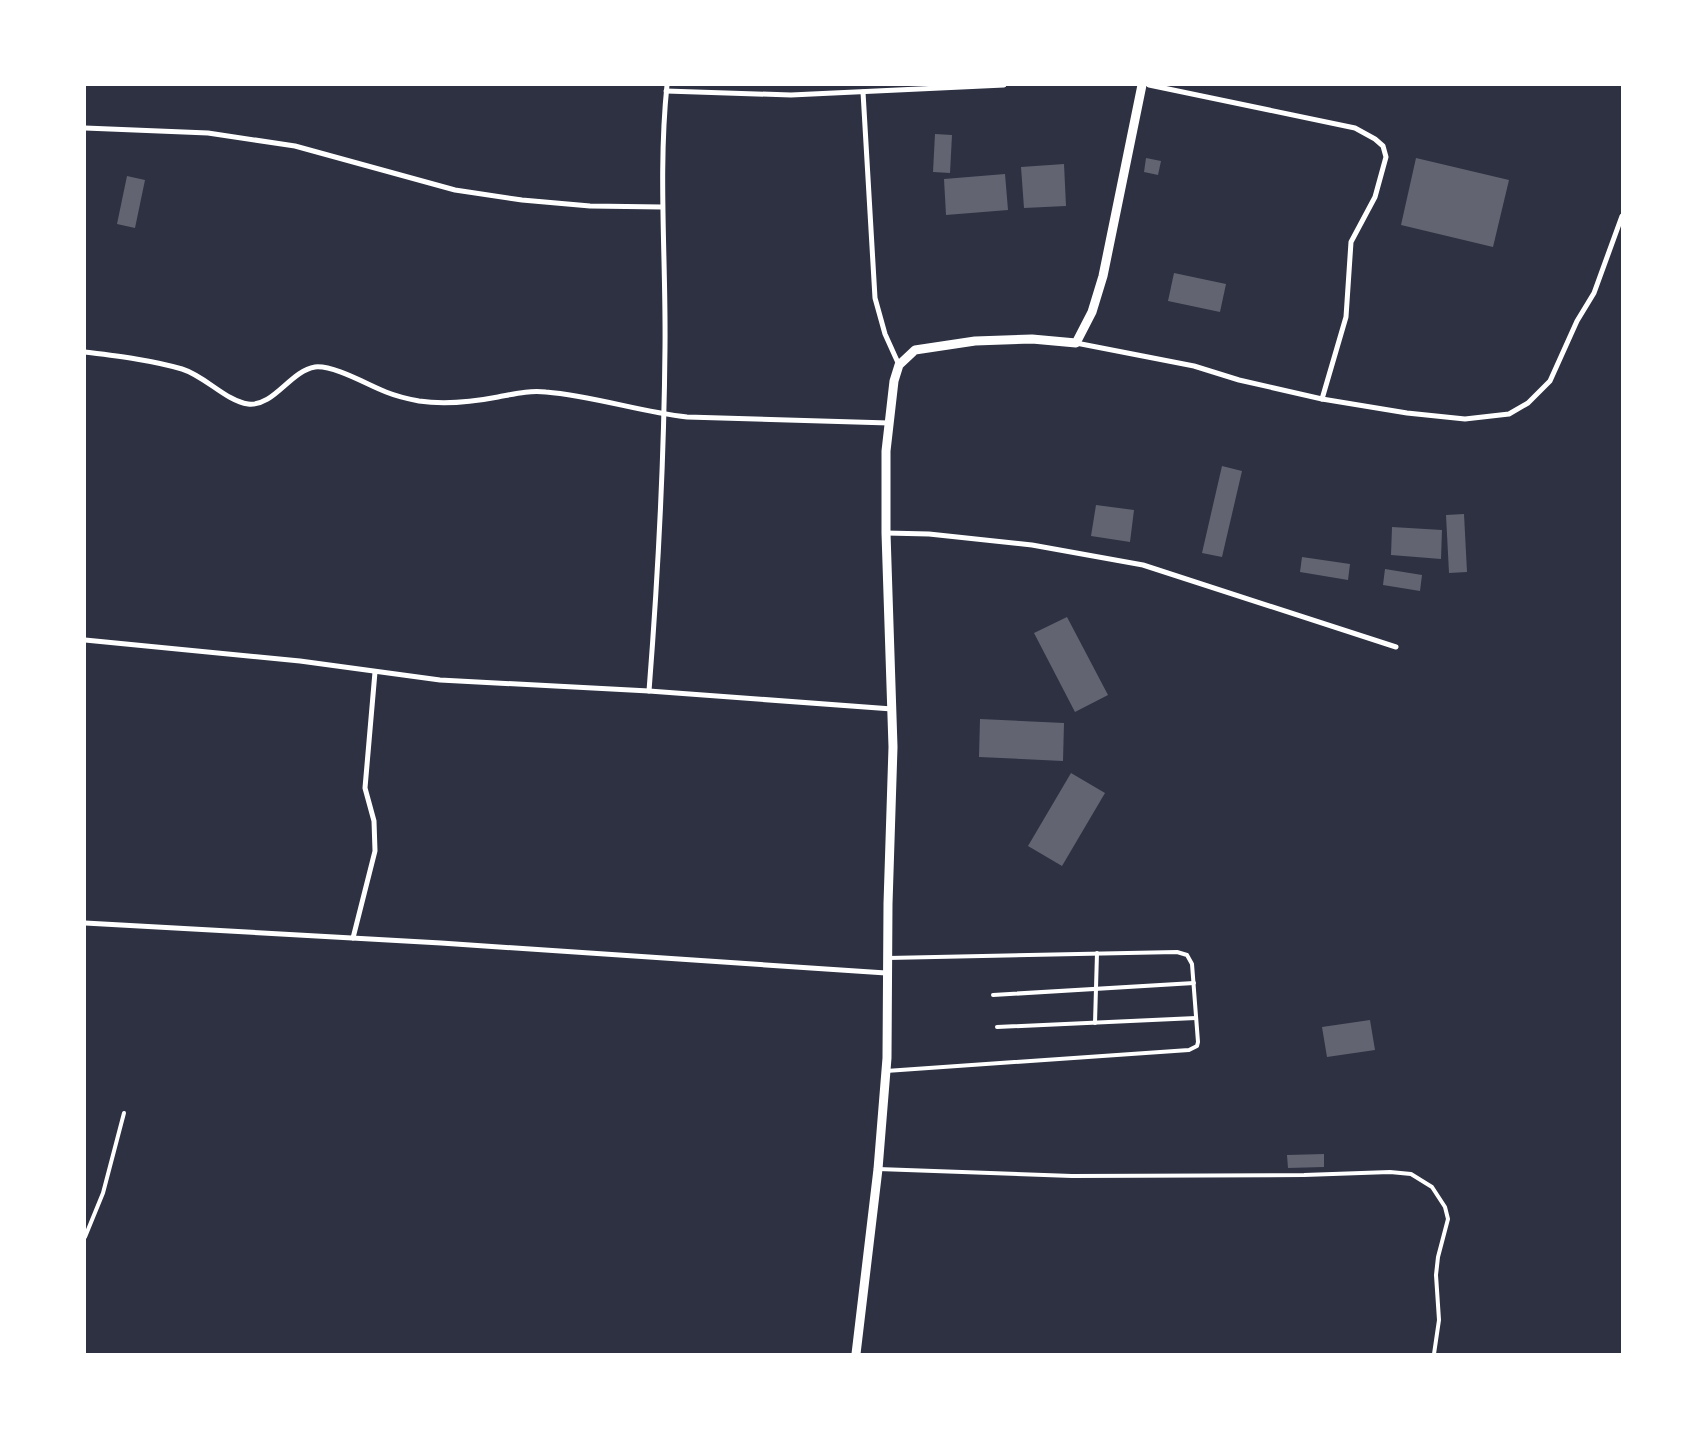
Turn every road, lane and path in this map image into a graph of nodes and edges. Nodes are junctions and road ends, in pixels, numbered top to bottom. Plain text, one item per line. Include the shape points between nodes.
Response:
1 (1004, 85) edge
2 (1142, 85) edge
3 (1149, 85) edge
4 (666, 88) edge
5 (863, 92) junction
6 (85, 128) edge
7 (662, 208) junction
8 (1622, 216) edge
9 (1076, 343) junction
10 (85, 352) edge
11 (899, 364) junction
12 (1322, 399) junction
13 (664, 414) junction
14 (890, 423) junction
15 (886, 533) junction
16 (85, 640) edge
17 (1396, 647) dead end
18 (375, 672) junction
19 (649, 691) junction
20 (892, 709) junction
21 (85, 923) edge
22 (353, 938) junction
23 (1097, 953) junction
24 (886, 958) junction
25 (886, 973) junction
26 (1194, 983) junction
27 (1096, 989) junction
28 (993, 995) dead end
29 (1196, 1018) junction
30 (1095, 1023) junction
31 (997, 1027) dead end
32 (886, 1071) junction
33 (124, 1113) dead end
34 (878, 1169) junction
35 (85, 1237) edge
36 (856, 1354) edge
37 (1434, 1354) edge

1 - 5 street
2 - 9 street via 1103,276 1092,312
3 - 12 street via 1354,128 1383,146 1386,157 1382,177 1349,251 1346,316
4 - 5 street via 791,95
4 - 7 street
5 - 11 street via 875,298 885,334
6 - 7 street via 208,133 295,146 454,190 590,206
7 - 13 street
8 - 12 street via 1594,293 1577,320 1550,381 1528,403 1509,414 1466,419
9 - 11 street via 1032,338 975,341 915,350
9 - 12 street via 1194,366
10 - 13 street via 182,369 247,404 260,404 302,372 316,367 331,369 389,393 418,401 475,401 518,392 545,392 619,403
11 - 14 street
13 - 14 street
13 - 19 street via 659,564
14 - 15 street via 886,451
15 - 17 street via 929,534 1032,545 1143,565
15 - 20 street
16 - 18 street via 300,661
18 - 19 street via 440,680
18 - 22 street via 365,788 374,821 375,851
19 - 20 street
20 - 24 street
21 - 22 street
22 - 25 street
23 - 24 lane
23 - 26 lane via 1177,952 1187,955 1192,964
23 - 27 lane
24 - 25 street
25 - 32 street
26 - 27 lane
26 - 29 lane
27 - 28 lane
27 - 30 lane
29 - 30 lane
29 - 32 lane via 1198,1042 1189,1050
30 - 31 lane
32 - 34 street
33 - 35 lane via 103,1192
34 - 36 street
34 - 37 lane via 1072,1176 1411,1174 1432,1187 1445,1207 1448,1219 1436,1275 1439,1320

